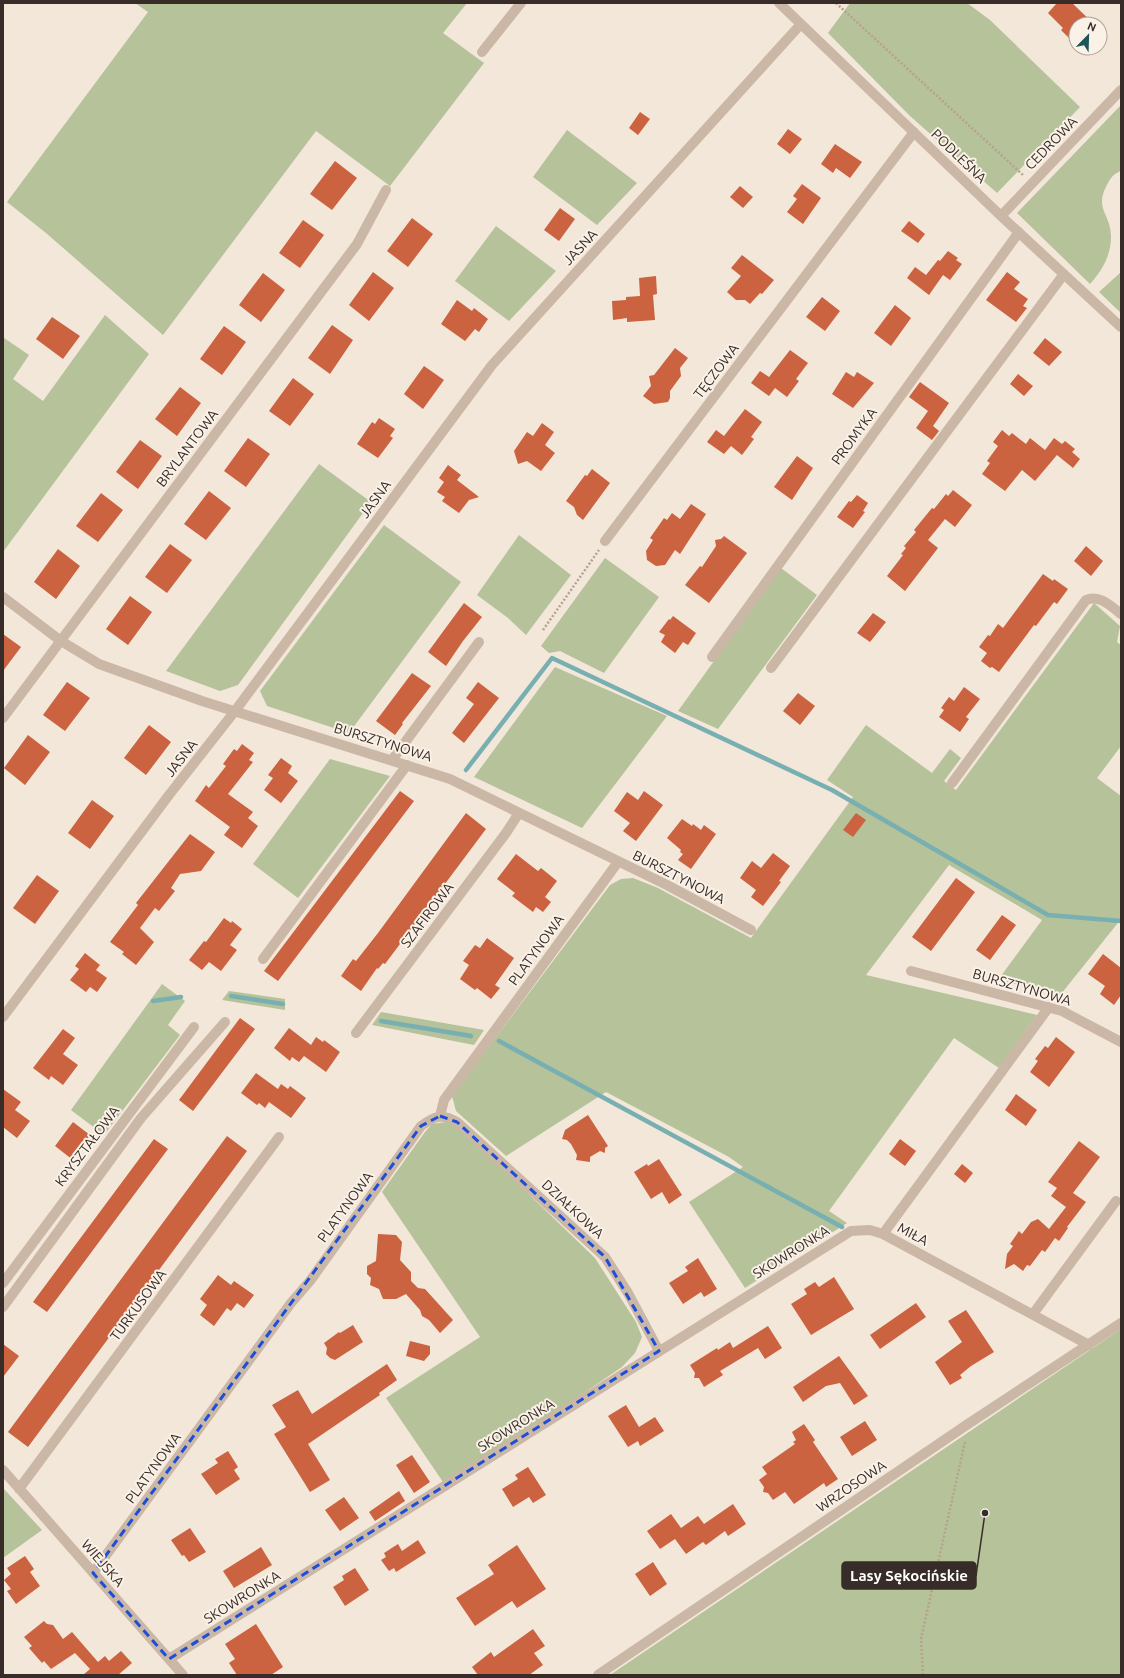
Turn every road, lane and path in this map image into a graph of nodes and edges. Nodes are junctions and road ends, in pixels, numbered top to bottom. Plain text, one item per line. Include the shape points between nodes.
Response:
1 (521, 3) edge
2 (836, 3) edge
3 (780, 4) edge
4 (801, 24) junction
5 (482, 52) dead end
6 (1121, 90) edge
7 (914, 132) junction
8 (1032, 183) junction
9 (386, 190) dead end
10 (1001, 216) junction
11 (1019, 232) junction
12 (1064, 274) junction
13 (1121, 326) edge
14 (605, 541) joint
15 (3, 597) edge
16 (1121, 614) edge
17 (543, 630) dead end
18 (61, 641) junction
19 (480, 642) dead end
20 (712, 657) dead end
21 (771, 668) dead end
22 (235, 711) junction
23 (3, 718) edge
24 (392, 760) junction
25 (407, 765) junction
26 (952, 782) dead end
27 (519, 813) junction
28 (618, 862) junction
29 (751, 930) dead end
30 (263, 959) dead end
31 (911, 971) dead end
32 (1048, 1007) junction
33 (3, 1016) edge
34 (225, 1022) dead end
35 (194, 1027) dead end
36 (356, 1033) dead end
37 (1121, 1042) edge
38 (440, 1116) junction
39 (279, 1136) dead end
40 (1116, 1201) dead end
41 (883, 1234) junction
42 (3, 1283) edge
43 (3, 1307) edge
44 (1033, 1314) junction
45 (1121, 1323) edge
46 (1089, 1345) junction
47 (659, 1351) junction
48 (968, 1424) junction
49 (3, 1470) edge
50 (19, 1489) junction
51 (93, 1573) junction
52 (169, 1660) junction
53 (183, 1675) edge
54 (598, 1675) edge
55 (923, 1675) edge

1 - 5 street
2 - 8 path
3 - 4 street, PODLEŚNA
4 - 7 street, PODLEŚNA
4 - 22 street, JASNA via 492,365
6 - 8 street, CEDROWA
7 - 10 street, PODLEŚNA
7 - 14 street, TĘCZOWA
8 - 10 street, CEDROWA
9 - 18 street, BRYLANTOWA via 357,244
10 - 11 street, PODLEŚNA
11 - 12 street, PODLEŚNA
11 - 20 street, PROMYKA
12 - 13 street, PODLEŚNA
12 - 21 street
14 - 17 path
15 - 18 street, BURSZTYNOWA
16 - 26 street via 1098,598 1086,600
18 - 22 street, BURSZTYNOWA via 99,664
18 - 23 street, BRYLANTOWA
19 - 24 street
22 - 24 street, BURSZTYNOWA
22 - 33 street, JASNA
24 - 25 street, BURSZTYNOWA
25 - 27 street, BURSZTYNOWA via 450,778
25 - 30 street
27 - 28 street, BURSZTYNOWA
27 - 36 street, SZAFIROWA
28 - 29 street, BURSZTYNOWA
28 - 38 street, PLATYNOWA via 444,1100
31 - 32 street, BURSZTYNOWA
32 - 37 street, BURSZTYNOWA via 1086,1023
32 - 41 street, MIŁA
34 - 43 street via 141,1118
35 - 42 street, KRYSZTAŁOWA
38 - 47 street, DZIAŁKOWA via 449,1117 457,1122 605,1257 628,1293
38 - 51 street, PLATYNOWA via 420,1126 310,1281 291,1302
39 - 50 street, TURKUSOWA
40 - 44 street
41 - 44 street, MIŁA
41 - 47 street, SKOWRONKA via 870,1230 851,1231
44 - 46 street, MIŁA
45 - 46 street, WRZOSOWA
46 - 48 street, WRZOSOWA
47 - 52 street, SKOWRONKA
48 - 54 street, WRZOSOWA
48 - 55 path via 921,1639
49 - 50 street, WIEJSKA
50 - 51 street, WIEJSKA
51 - 52 street, WIEJSKA
52 - 53 street, WIEJSKA

